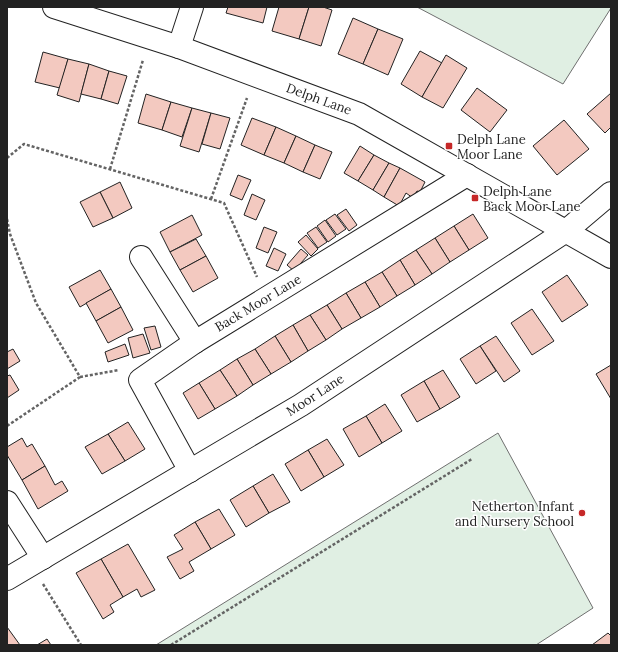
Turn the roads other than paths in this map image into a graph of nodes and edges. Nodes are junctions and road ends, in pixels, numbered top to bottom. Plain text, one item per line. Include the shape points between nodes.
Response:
1 (54, 7) edge
2 (192, 7) edge
3 (179, 47) junction
4 (467, 175) junction
5 (611, 193) edge
6 (566, 231) junction
7 (141, 257) dead end
8 (611, 257) edge
9 (195, 342) junction
10 (190, 471) junction
11 (7, 502) edge
12 (37, 562) junction
13 (7, 579) edge

1 - 3 street, Delph Lane
2 - 3 street
3 - 4 street, Delph Lane via 359,114
4 - 6 street, Delph Lane
4 - 9 street, Back Moor Lane
5 - 6 street, Moor Lane
6 - 8 street, Delph Lane
6 - 10 street, Moor Lane via 301,405
7 - 9 street
9 - 10 street, Back Moor Lane via 140,380
10 - 12 street, Moor Lane
11 - 12 street
12 - 13 street, Moor Lane

